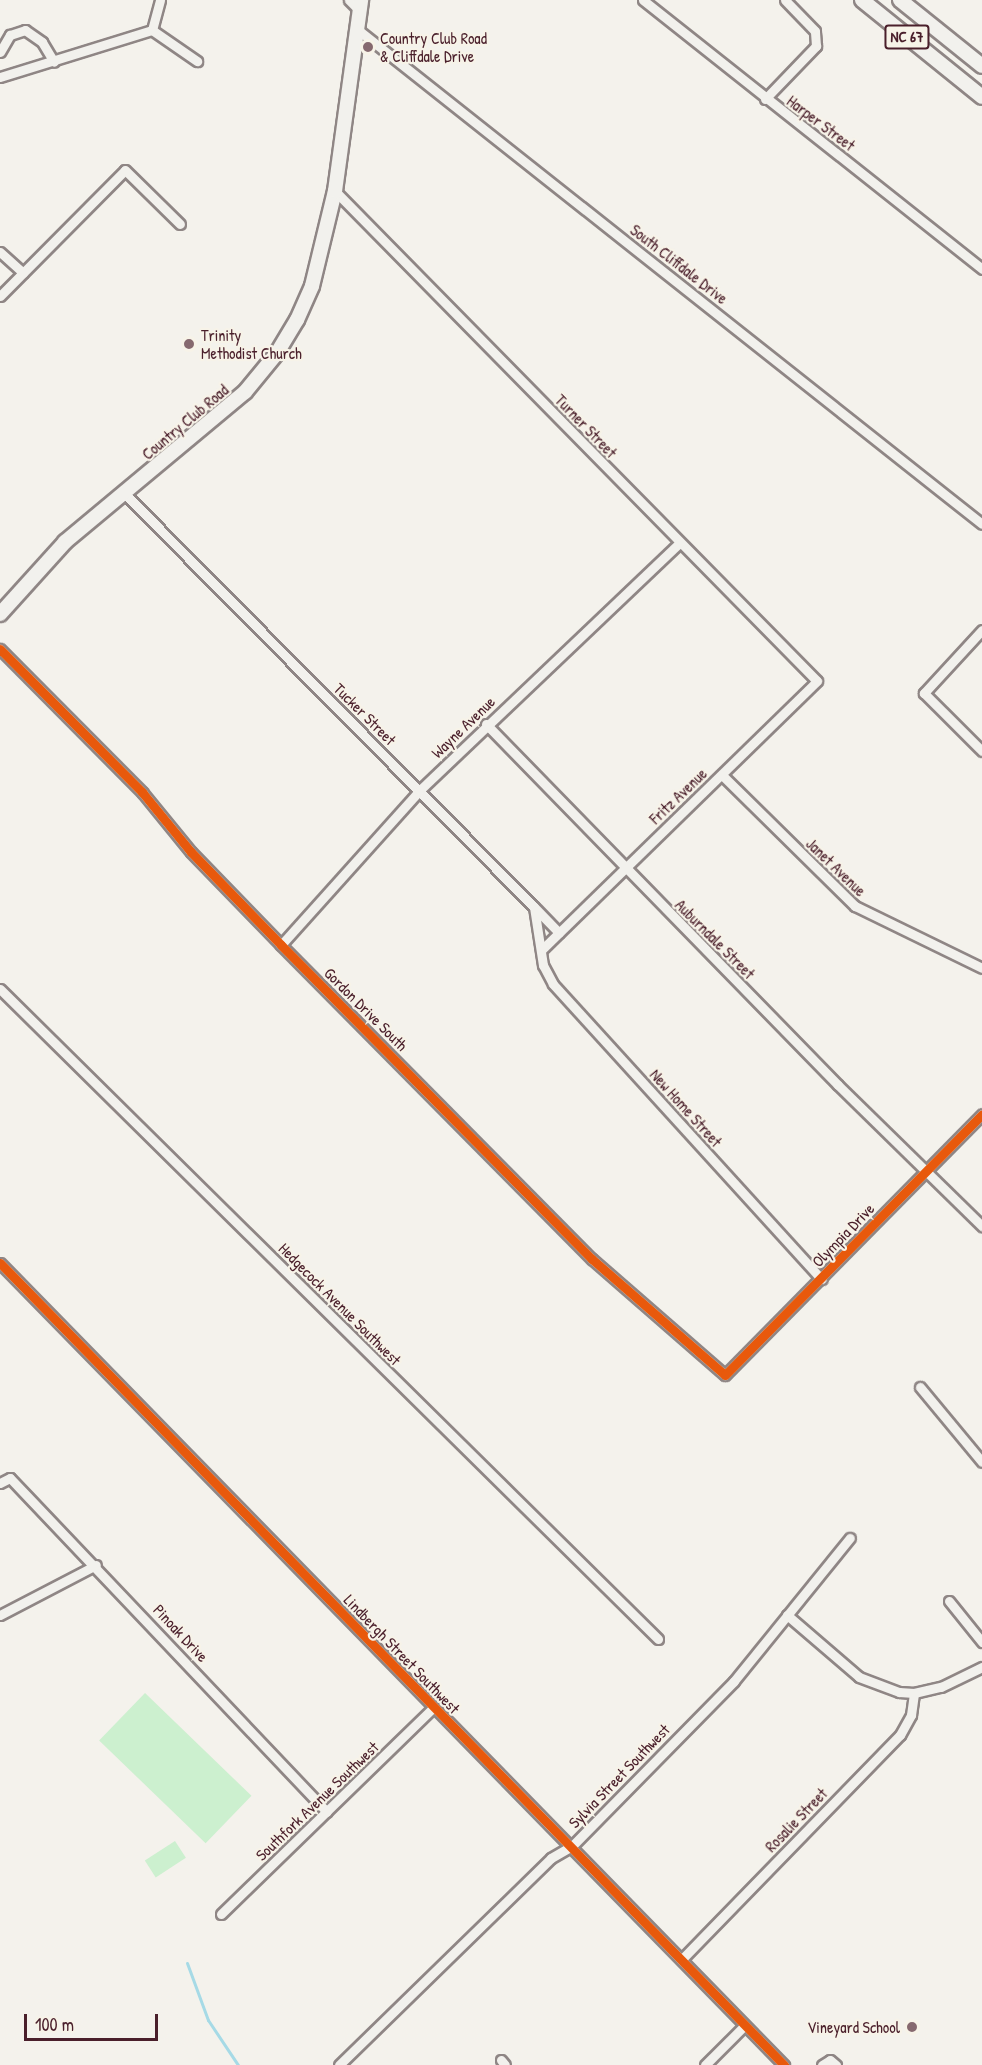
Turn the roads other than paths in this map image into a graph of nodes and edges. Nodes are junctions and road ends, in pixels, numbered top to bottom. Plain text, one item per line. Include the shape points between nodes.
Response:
1 (160, 0) edge
2 (349, 0) edge
3 (643, 0) edge
4 (784, 0) edge
5 (862, 0) edge
6 (900, 0) edge
7 (360, 5) edge
8 (357, 29) junction
9 (152, 30) junction
10 (0, 52) edge
11 (197, 61) dead end
12 (54, 62) junction
13 (982, 66) edge
14 (0, 77) edge
15 (982, 97) edge
16 (765, 99) junction
17 (335, 191) junction
18 (180, 224) dead end
19 (0, 252) edge
20 (982, 269) edge
21 (23, 273) junction
22 (0, 296) edge
23 (125, 494) junction
24 (982, 524) edge
25 (679, 543) junction
26 (0, 614) edge
27 (982, 630) edge
28 (0, 649) edge
29 (817, 681) joint
30 (486, 724) junction
31 (982, 751) edge
32 (722, 775) junction
33 (420, 790) junction
34 (625, 868) junction
35 (534, 907) junction
36 (559, 933) junction
37 (281, 945) junction
38 (541, 950) junction
39 (982, 968) edge
40 (0, 989) edge
41 (982, 1114) edge
42 (924, 1172) junction
43 (982, 1226) edge
44 (0, 1263) edge
45 (821, 1279) junction
46 (725, 1375) joint
47 (920, 1387) dead end
48 (982, 1462) edge
49 (0, 1483) edge
50 (850, 1538) dead end
51 (96, 1565) junction
52 (949, 1601) dead end
53 (0, 1615) edge
54 (787, 1616) junction
55 (658, 1640) dead end
56 (982, 1642) edge
57 (982, 1666) edge
58 (914, 1693) junction
59 (434, 1708) junction
60 (327, 1812) junction
61 (572, 1846) junction
62 (221, 1914) dead end
63 (682, 1959) junction
64 (744, 2026) junction
65 (339, 2065) edge
66 (705, 2065) edge
67 (784, 2065) edge
68 (822, 2065) edge
69 (836, 2065) edge

1 - 9 street
2 - 7 street
3 - 16 street, Harper Street
4 - 16 street via 815,31 816,46
5 - 15 main road, NC 67
6 - 13 main road, NC 67
7 - 8 main road, Country Club Road
8 - 17 main road, Country Club Road
8 - 24 street, South Cliffdale Drive
9 - 11 street
9 - 12 street
10 - 12 street via 10,35 25,30 42,42
12 - 14 street
16 - 20 street, Harper Street
17 - 23 main road, Country Club Road via 312,286 277,353 222,415
17 - 25 street, Turner Street
18 - 21 street via 125,170
19 - 21 street
21 - 22 street
23 - 26 main road, Country Club Road via 65,542
23 - 33 street, Tucker Street
25 - 29 street, Turner Street
25 - 30 street, Wayne Avenue
27 - 31 street via 924,693
28 - 37 street, Gordon Drive South via 142,792 191,852
29 - 32 street, Fritz Avenue
30 - 33 street, Wayne Avenue
30 - 34 street, Auburndale Street
32 - 34 street, Fritz Avenue
32 - 39 street, Janet Avenue via 855,906
33 - 35 street, Tucker Street
33 - 37 street, Wayne Avenue
34 - 36 street, Fritz Avenue
34 - 42 street, Auburndale Street
35 - 36 street, Tucker Street
35 - 38 street
36 - 38 street
37 - 46 street, Gordon Drive South via 592,1259
38 - 45 street, New Home Street via 553,984 577,1014 660,1097 741,1194
40 - 55 street, Hedgecock Avenue Southwest
41 - 42 street, Olympia Drive
42 - 43 street, Auburndale Street
42 - 45 street, Olympia Drive
44 - 59 street, Lindbergh Street Southwest
45 - 46 street, Olympia Drive
47 - 48 street
49 - 51 street, Pinoak Drive via 10,1478
50 - 54 street, Sylvia Street Southwest
51 - 53 street
51 - 60 street, Pinoak Drive
52 - 56 street
54 - 58 street via 859,1677
54 - 61 street, Sylvia Street Southwest via 734,1681
57 - 58 street via 963,1679
58 - 63 street, Rosalie Street via 911,1715 900,1735
59 - 60 street, Southfork Avenue Southwest
59 - 61 street, Lindbergh Street Southwest
60 - 62 street, Southfork Avenue Southwest
61 - 63 street, Lindbergh Street Southwest
61 - 65 street, Sylvia Street Southwest via 551,1858
63 - 64 street, Lindbergh Street Southwest
64 - 66 street
64 - 67 street, Lindbergh Street Southwest
68 - 69 street via 830,2060

